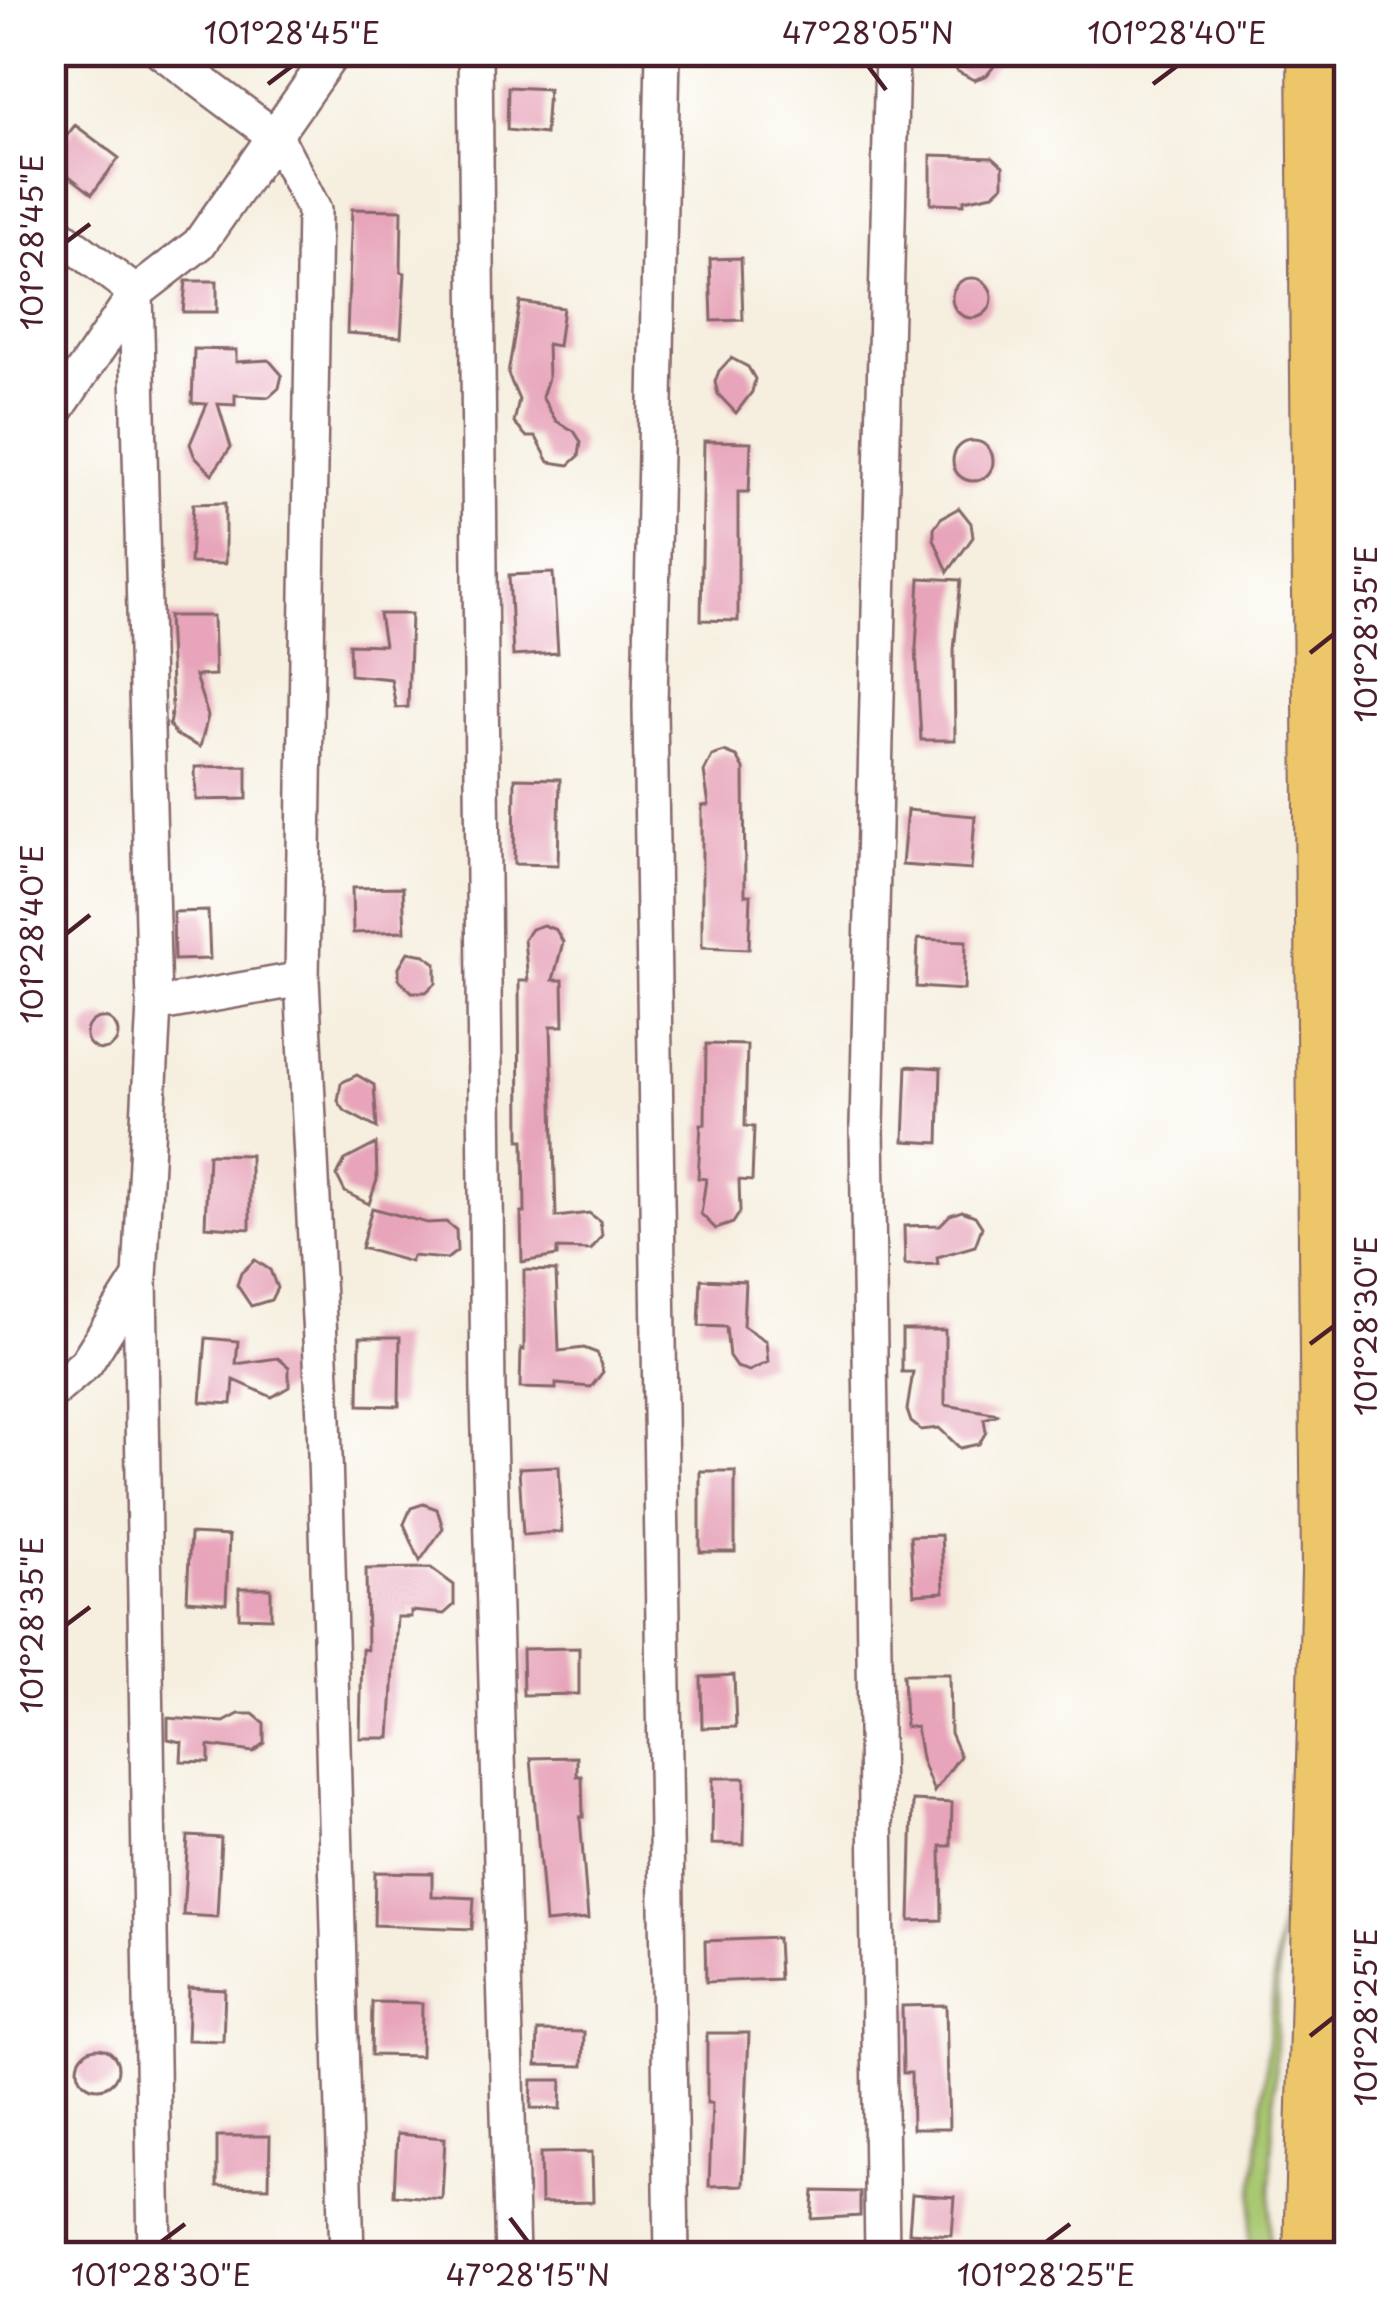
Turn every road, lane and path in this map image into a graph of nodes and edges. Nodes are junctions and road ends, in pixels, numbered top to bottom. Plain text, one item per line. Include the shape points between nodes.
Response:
1 (160, 51) edge
2 (334, 51) edge
3 (475, 51) edge
4 (663, 51) edge
5 (892, 51) edge
6 (1318, 51) edge
7 (277, 138) junction
8 (51, 227) edge
9 (136, 293) junction
10 (51, 418) edge
11 (302, 979) junction
12 (154, 1005) junction
13 (140, 1277) junction
14 (51, 1393) edge
15 (154, 2257) edge
16 (347, 2257) edge
17 (512, 2257) edge
18 (672, 2257) edge
19 (882, 2257) edge
20 (1314, 2257) edge

1 - 7 street
2 - 7 street
3 - 17 street via 488,1397
4 - 18 street via 650,704
5 - 19 street via 866,1126
6 - 20 highway via 1332,1571
7 - 9 street via 199,244
7 - 11 street via 314,210
8 - 9 street
9 - 10 street
9 - 12 street
11 - 12 street
11 - 16 street via 324,1419
12 - 13 street
13 - 14 street via 86,1363
13 - 15 street

